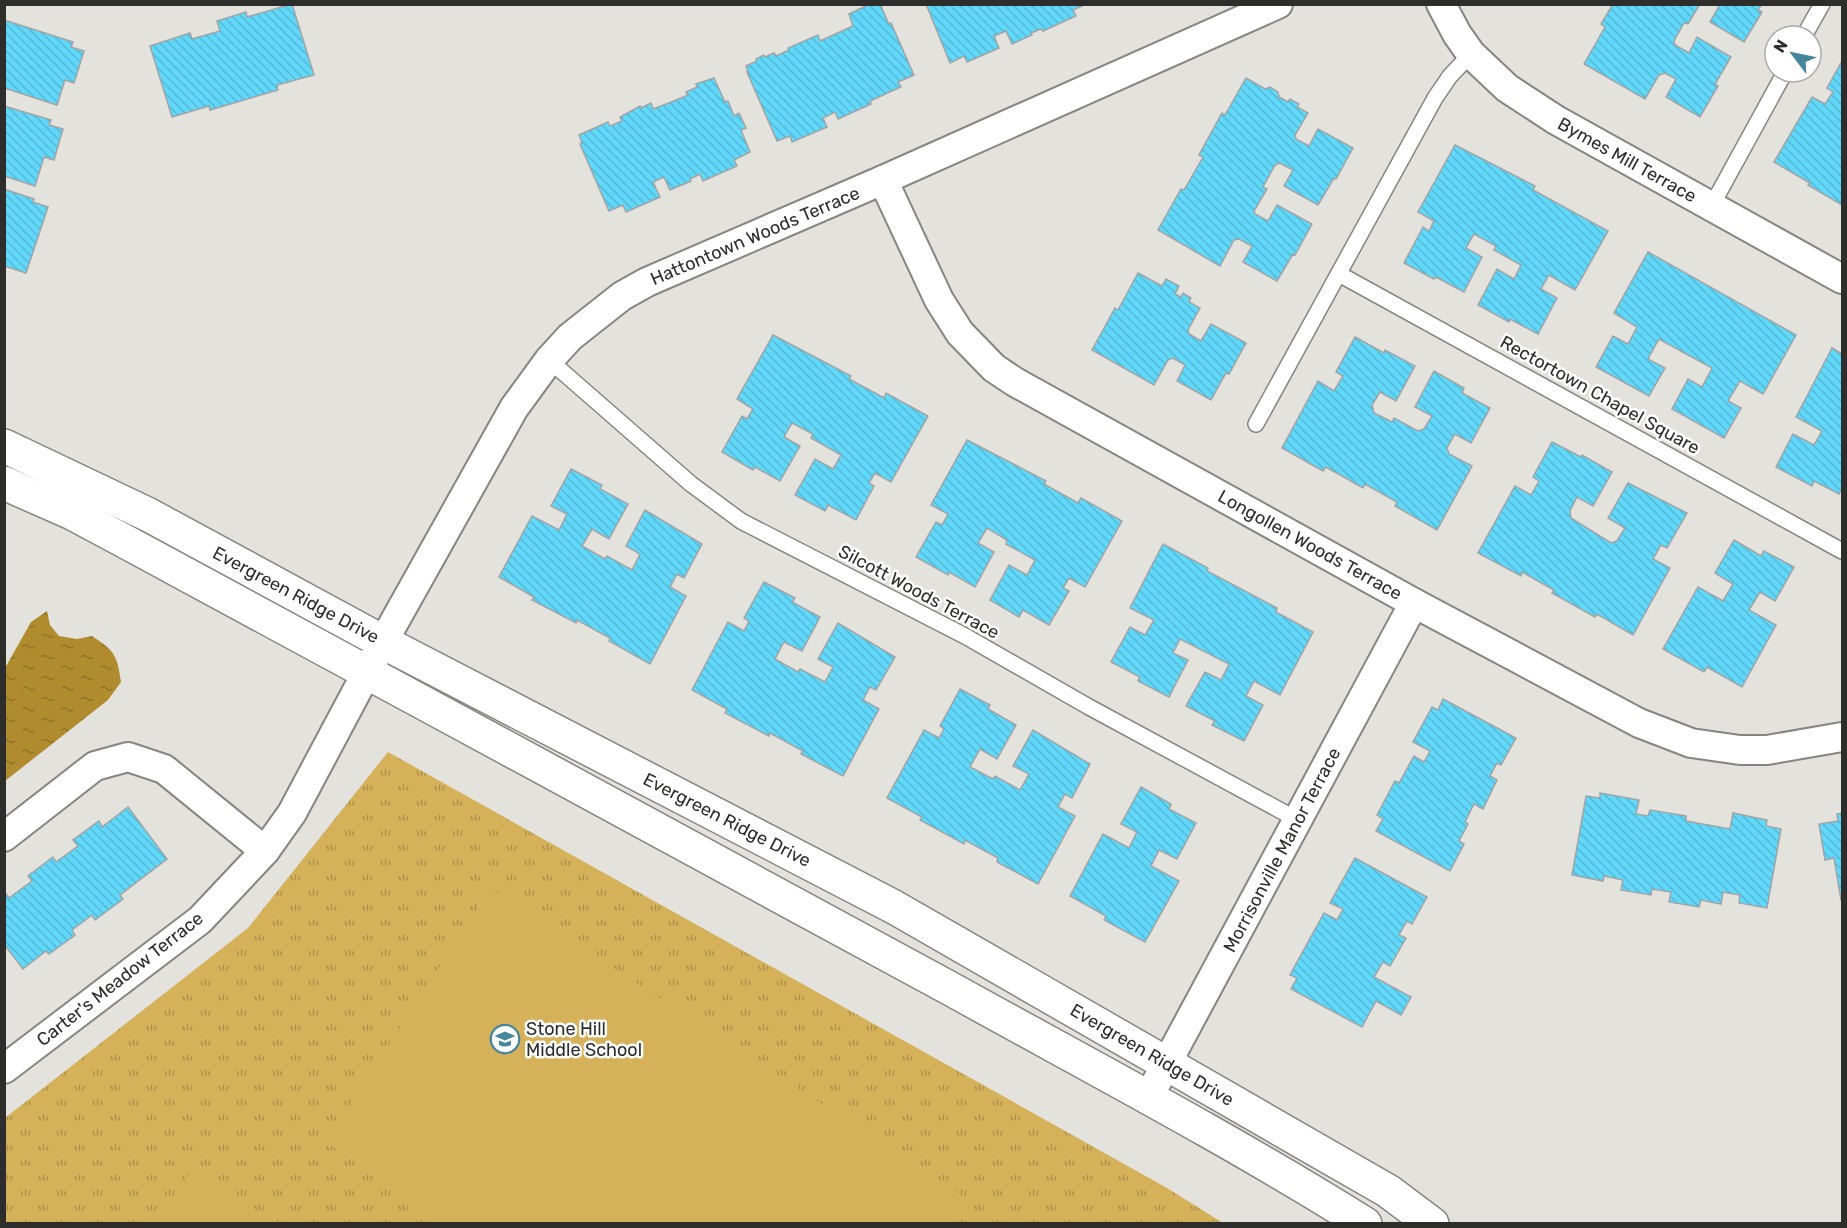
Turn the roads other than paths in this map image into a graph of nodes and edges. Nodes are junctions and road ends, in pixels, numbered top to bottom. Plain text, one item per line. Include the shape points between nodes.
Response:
1 (1278, 4) edge
2 (1441, 4) edge
3 (1822, 4) edge
4 (1811, 24) edge
5 (1471, 54) junction
6 (1778, 84) edge
7 (883, 180) junction
8 (1711, 207) junction
9 (1339, 274) junction
10 (1842, 279) edge
11 (549, 360) junction
12 (1256, 424) dead end
13 (4, 446) edge
14 (4, 483) edge
15 (1842, 551) edge
16 (1414, 603) junction
17 (383, 642) junction
18 (367, 673) junction
19 (1842, 737) edge
20 (1298, 820) junction
21 (4, 837) edge
22 (265, 851) junction
23 (1167, 1064) junction
24 (4, 1069) edge
25 (1148, 1098) junction
26 (1365, 1224) edge
27 (1432, 1224) edge

1 - 7 street, Hattontown Woods Terrace
2 - 5 street, Bymes Mill Terrace
3 - 4 lane
5 - 8 street, Bymes Mill Terrace via 1532,106
5 - 9 lane via 1435,98
6 - 8 lane
7 - 11 street, Hattontown Woods Terrace via 647,282 598,313
7 - 16 street, Longollen Woods Terrace via 939,300 960,333 994,368
8 - 10 street, Bymes Mill Terrace
9 - 12 lane
9 - 15 lane, Rectortown Chapel Square
11 - 17 street, Hattontown Woods Terrace via 514,408
11 - 20 lane, Silcott Woods Terrace via 690,484 741,521 965,636
13 - 17 street, Evergreen Ridge Drive via 149,515
14 - 18 street, Evergreen Ridge Drive via 72,513
16 - 19 street, Longollen Woods Terrace via 1611,709 1691,743 1767,750
16 - 20 street, Morrisonville Manor Terrace
17 - 18 street, Carter's Meadow Terrace
17 - 23 street, Evergreen Ridge Drive via 894,907
18 - 22 street, Carter's Meadow Terrace via 292,813
18 - 25 street, Evergreen Ridge Drive via 765,886
20 - 23 street, Morrisonville Manor Terrace
21 - 22 street via 95,766 128,757 164,769
22 - 24 street, Carter's Meadow Terrace via 200,920
23 - 25 street, Morrisonville Manor Terrace
23 - 27 street, Evergreen Ridge Drive via 1388,1191
25 - 26 street, Evergreen Ridge Drive

